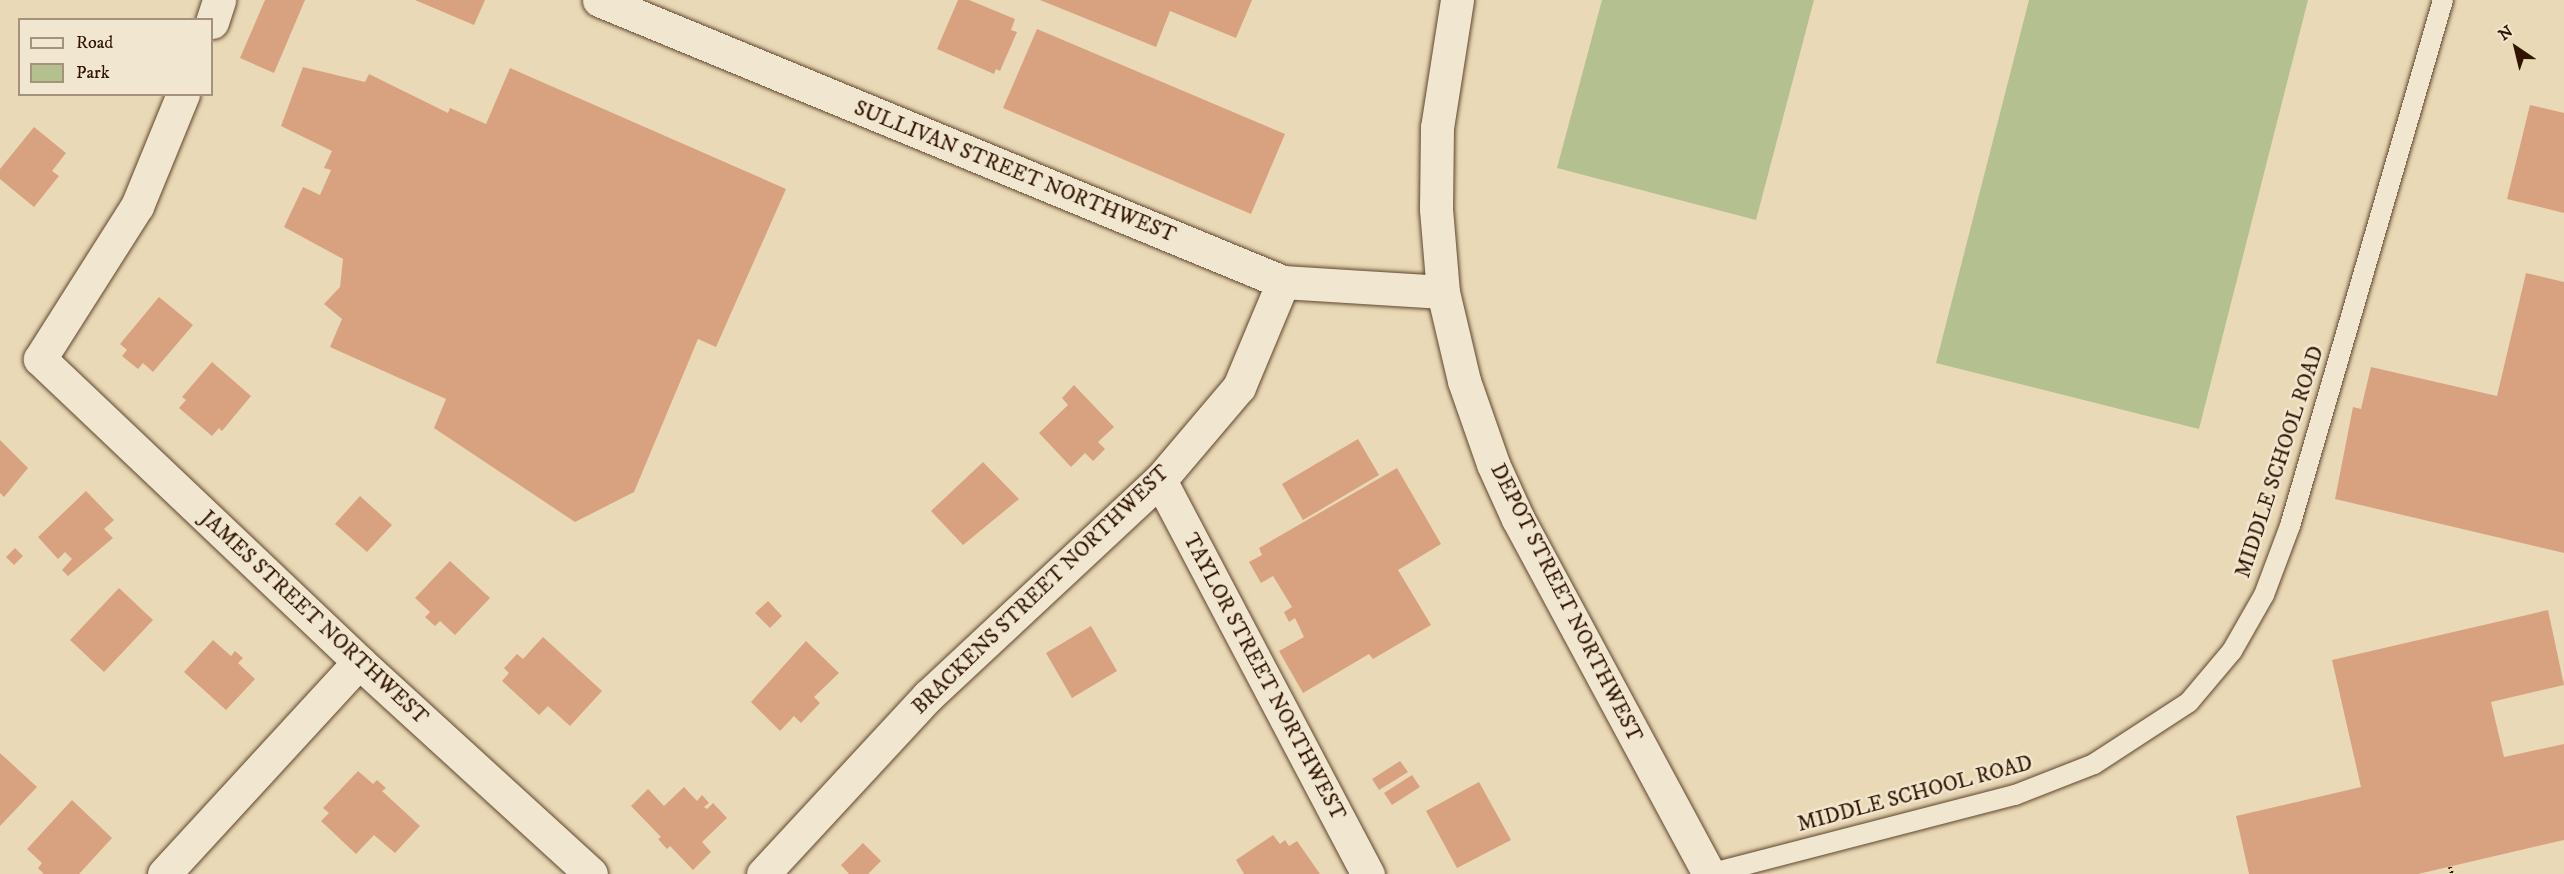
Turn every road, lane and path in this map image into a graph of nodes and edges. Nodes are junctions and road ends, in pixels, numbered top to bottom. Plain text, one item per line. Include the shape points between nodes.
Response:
1 (219, 0) edge
2 (599, 0) edge
3 (1456, 0) edge
4 (2442, 0) edge
5 (213, 19) edge
6 (182, 96) edge
7 (1283, 282) junction
8 (1443, 292) junction
9 (1160, 480) junction
10 (359, 662) junction
11 (2450, 867) dead end
12 (164, 874) edge
13 (591, 874) edge
14 (763, 874) edge
15 (1368, 874) edge
16 (1709, 874) edge
17 (2452, 874) edge

1 - 5 street
2 - 7 street, SULLIVAN STREET NORTHWEST
3 - 8 street, DEPOT STREET NORTHWEST via 1437,127 1436,210
4 - 16 lane, MIDDLE SCHOOL ROAD via 2290,526 2264,595 2232,651 2189,702 2094,764 2015,795
6 - 10 street, JAMES STREET NORTHWEST via 137,206 40,359
7 - 8 street, SULLIVAN STREET NORTHWEST
7 - 9 street, BRACKENS STREET NORTHWEST via 1239,387
8 - 16 street, DEPOT STREET NORTHWEST via 1464,381 1514,510
9 - 14 street, BRACKENS STREET NORTHWEST via 928,696
9 - 15 street, TAYLOR STREET NORTHWEST
10 - 12 street
10 - 13 street, JAMES STREET NORTHWEST
11 - 17 path

